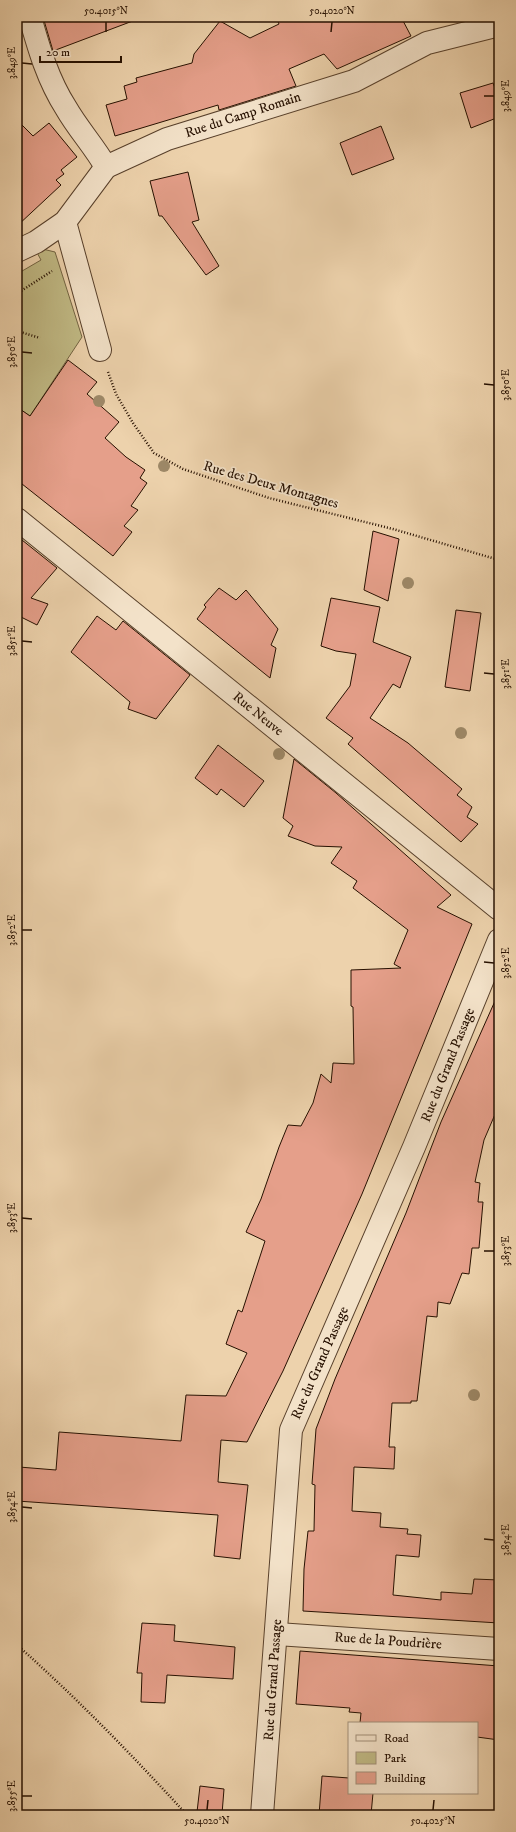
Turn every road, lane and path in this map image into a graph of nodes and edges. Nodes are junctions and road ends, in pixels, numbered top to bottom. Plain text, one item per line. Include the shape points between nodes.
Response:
1 (30, 17) edge
2 (499, 25) edge
3 (106, 167) junction
4 (65, 222) junction
5 (17, 252) edge
6 (56, 269) dead end
7 (17, 302) edge
8 (17, 331) edge
9 (40, 338) dead end
10 (100, 350) joint
11 (17, 520) edge
12 (499, 560) edge
13 (499, 909) edge
14 (499, 940) edge
15 (277, 1634) junction
16 (17, 1645) edge
17 (499, 1649) edge
18 (187, 1815) edge
19 (262, 1815) edge

1 - 3 street via 43,62 66,108
2 - 3 street, Rue du Camp Romain via 427,43 354,81 167,139
3 - 4 street, Rue du Camp Romain
4 - 5 street, Rue du Camp Romain
4 - 10 street
6 - 7 path via 21,291
8 - 9 path
10 - 12 path, Rue des Deux Montagnes via 116,394 132,422 154,453 183,469 269,498 393,529
11 - 13 street, Rue Neuve
14 - 15 street, Rue du Grand Passage via 414,1147 291,1430
15 - 17 street, Rue de la Poudrière
15 - 19 street, Rue du Grand Passage
16 - 18 path via 60,1683

